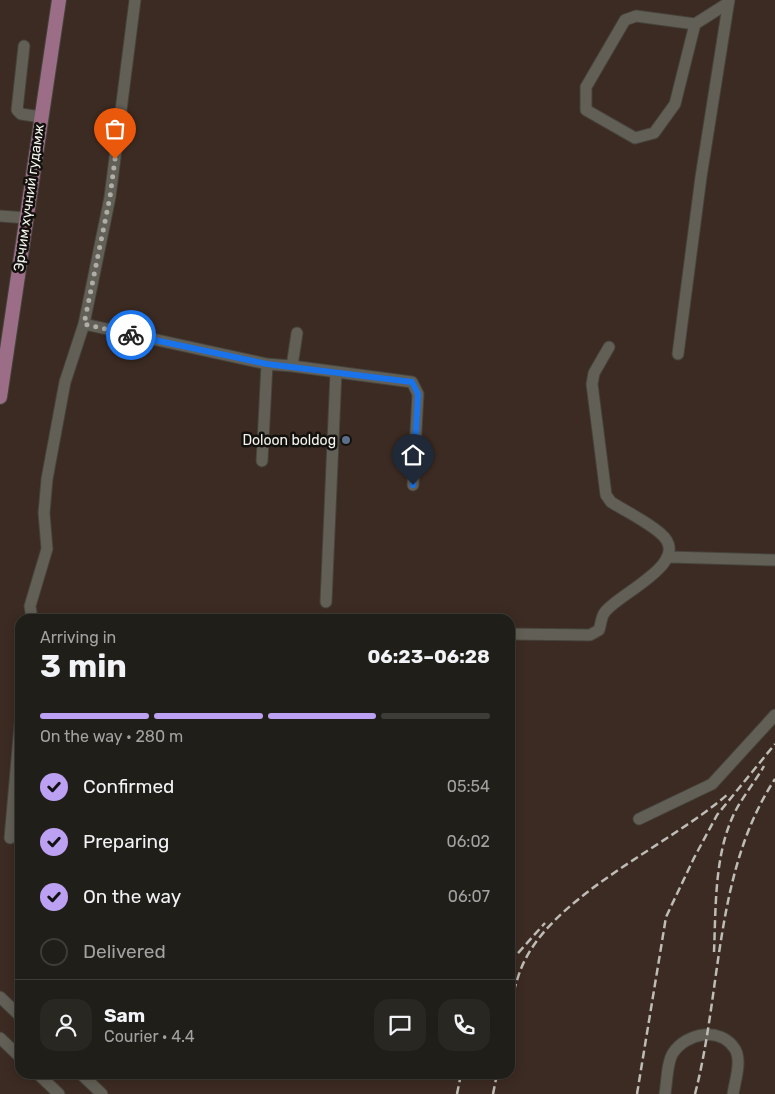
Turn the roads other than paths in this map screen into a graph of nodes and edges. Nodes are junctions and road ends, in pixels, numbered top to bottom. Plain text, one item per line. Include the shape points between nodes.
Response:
1 (58, 0) edge
2 (136, 0) edge
3 (728, 1) edge
4 (695, 24) junction
5 (24, 46) dead end
6 (41, 117) junction
7 (0, 216) edge
8 (26, 218) junction
9 (84, 324) junction
10 (297, 333) dead end
11 (609, 347) dead end
12 (678, 354) dead end
13 (267, 364) junction
14 (292, 366) junction
15 (336, 372) junction
16 (0, 397) edge
17 (262, 461) dead end
18 (413, 485) dead end
19 (669, 557) junction
20 (775, 560) edge
21 (326, 602) dead end
22 (31, 614) edge
23 (515, 634) edge
24 (775, 715) edge
25 (15, 782) edge
26 (639, 819) dead end
27 (10, 838) dead end
28 (0, 997) edge
29 (15, 1011) edge
30 (0, 1038) edge
31 (15, 1052) edge
32 (43, 1079) edge
33 (86, 1079) edge
34 (59, 1094) edge
35 (102, 1094) edge
36 (665, 1094) edge
37 (733, 1094) edge

1 - 6 main road, Эрчим хүчний гудамж
2 - 9 street via 110,197
3 - 4 street
3 - 12 street
4 - 4 street via 675,104 654,133 635,138 586,110 586,87 625,20 636,16
5 - 6 street via 17,110 21,114
6 - 8 main road, Эрчим хүчний гудамж
7 - 8 street
8 - 16 main road, Эрчим хүчний гудамж
9 - 13 street
9 - 22 street via 65,382 47,479 44,513 47,550 30,606
10 - 14 street
11 - 19 street via 594,373 592,384 606,495 611,502 662,534
13 - 14 street
13 - 17 street
14 - 15 street
15 - 18 street via 412,382 418,394
15 - 21 street
19 - 20 street
19 - 23 street via 662,568 604,613 599,630 590,635
24 - 26 street via 712,784
25 - 27 street
28 - 29 street
30 - 31 street
32 - 34 street
33 - 35 street
36 - 37 street via 672,1054 697,1034 725,1040 735,1049 738,1066

